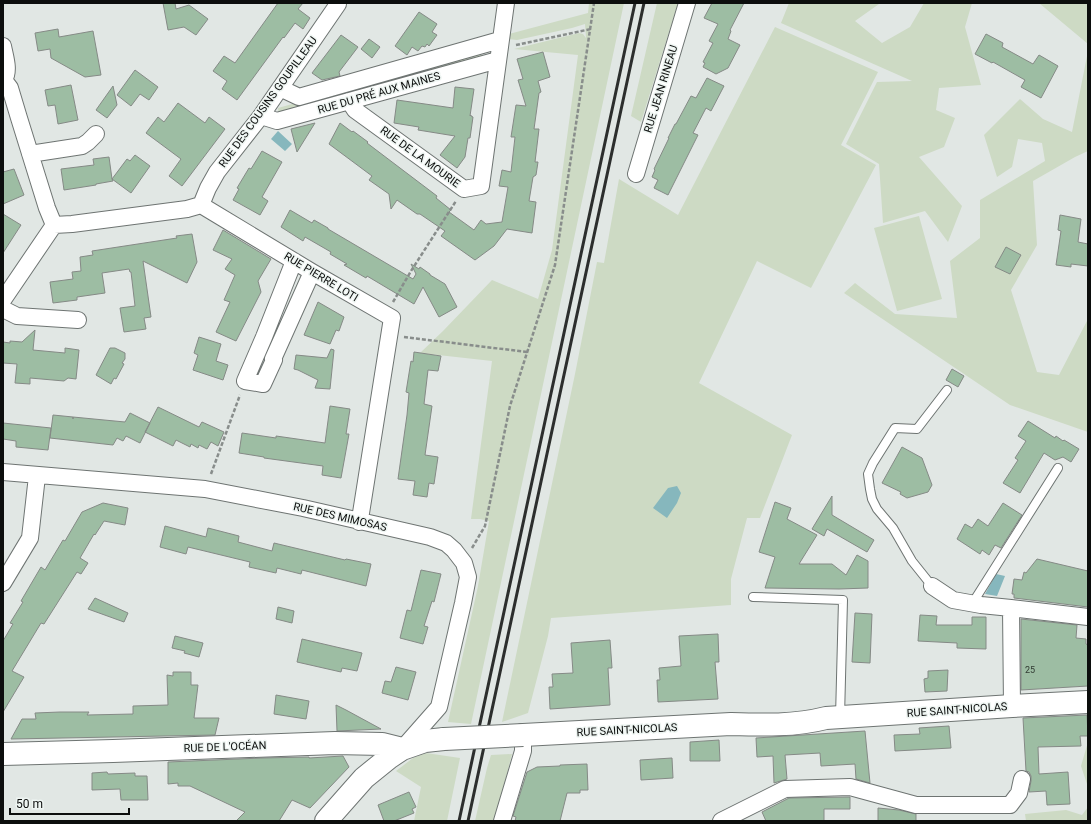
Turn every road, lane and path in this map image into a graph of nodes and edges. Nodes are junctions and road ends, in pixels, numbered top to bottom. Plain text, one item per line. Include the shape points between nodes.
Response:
1 (338, 3) edge
2 (506, 3) edge
3 (594, 3) edge
4 (687, 3) edge
5 (591, 29) junction
6 (3, 46) edge
7 (499, 49) junction
8 (4, 81) edge
9 (280, 88) junction
10 (349, 101) junction
11 (260, 116) junction
12 (96, 134) dead end
13 (30, 154) junction
14 (636, 174) dead end
15 (464, 189) junction
16 (201, 205) junction
17 (54, 226) junction
18 (294, 261) junction
19 (312, 272) junction
20 (3, 300) edge
21 (3, 309) edge
22 (386, 314) junction
23 (78, 320) dead end
24 (389, 336) junction
25 (527, 352) junction
26 (245, 381) junction
27 (947, 390) dead end
28 (1058, 468) dead end
29 (3, 472) edge
30 (37, 476) junction
31 (205, 489) junction
32 (359, 522) junction
33 (464, 563) junction
34 (3, 583) edge
35 (932, 586) joint
36 (753, 597) dead end
37 (972, 604) junction
38 (1011, 608) junction
39 (1088, 617) edge
40 (1088, 702) edge
41 (1012, 706) junction
42 (833, 718) junction
43 (524, 735) junction
44 (402, 749) junction
45 (3, 754) edge
46 (1022, 779) dead end
47 (326, 821) edge
48 (502, 821) edge
49 (721, 821) edge

1 - 9 street, RUE DES COUSINS GOUPILLEAU
2 - 7 street
3 - 5 path
4 - 14 street, RUE JEAN RINEAU
5 - 7 path
5 - 25 path via 555,265
6 - 8 street via 8,68
7 - 9 street, RUE DU PRÉ AUX MAINES via 299,97
7 - 10 street, RUE DU PRÉ AUX MAINES
7 - 15 street, RUE DE LA MOURIE via 481,186
8 - 13 street via 10,88
9 - 11 street, RUE DES COUSINS GOUPILLEAU
10 - 11 street, RUE DU PRÉ AUX MAINES via 277,121
10 - 15 street, RUE DE LA MOURIE via 355,110
11 - 16 street, RUE DES COUSINS GOUPILLEAU via 217,172
12 - 13 street via 82,146
13 - 17 street
15 - 22 path
16 - 17 street
16 - 18 street, RUE PIERRE LOTI
17 - 20 street
18 - 19 street, RUE PIERRE LOTI
18 - 26 street
19 - 22 street, RUE PIERRE LOTI
19 - 26 street via 263,384
21 - 23 street via 17,316
22 - 24 street via 392,318
24 - 25 path
24 - 32 street
25 - 33 path via 510,406 485,526
26 - 31 path
27 - 35 lane via 917,429 895,428 868,474 872,499 877,509
28 - 37 lane
29 - 30 street, RUE DES MIMOSAS
30 - 31 street, RUE DES MIMOSAS
30 - 34 street via 30,538
31 - 32 street, RUE DES MIMOSAS
32 - 33 street, RUE DES MIMOSAS via 430,537 446,543
33 - 44 street via 468,577 439,706
35 - 37 street via 953,600
36 - 42 lane via 843,600
37 - 38 street
38 - 39 street
38 - 41 street
40 - 41 main road, RUE SAINT-NICOLAS
41 - 42 main road, RUE SAINT-NICOLAS
42 - 43 main road, RUE SAINT-NICOLAS via 760,725 731,724
43 - 44 main road, RUE SAINT-NICOLAS, bridge via 425,741
43 - 48 street via 523,751
44 - 45 main road, RUE DE L'OCÉAN via 382,744 335,743
44 - 47 main road via 364,778
46 - 49 street via 1019,793 1010,805 916,805 850,787 785,789

